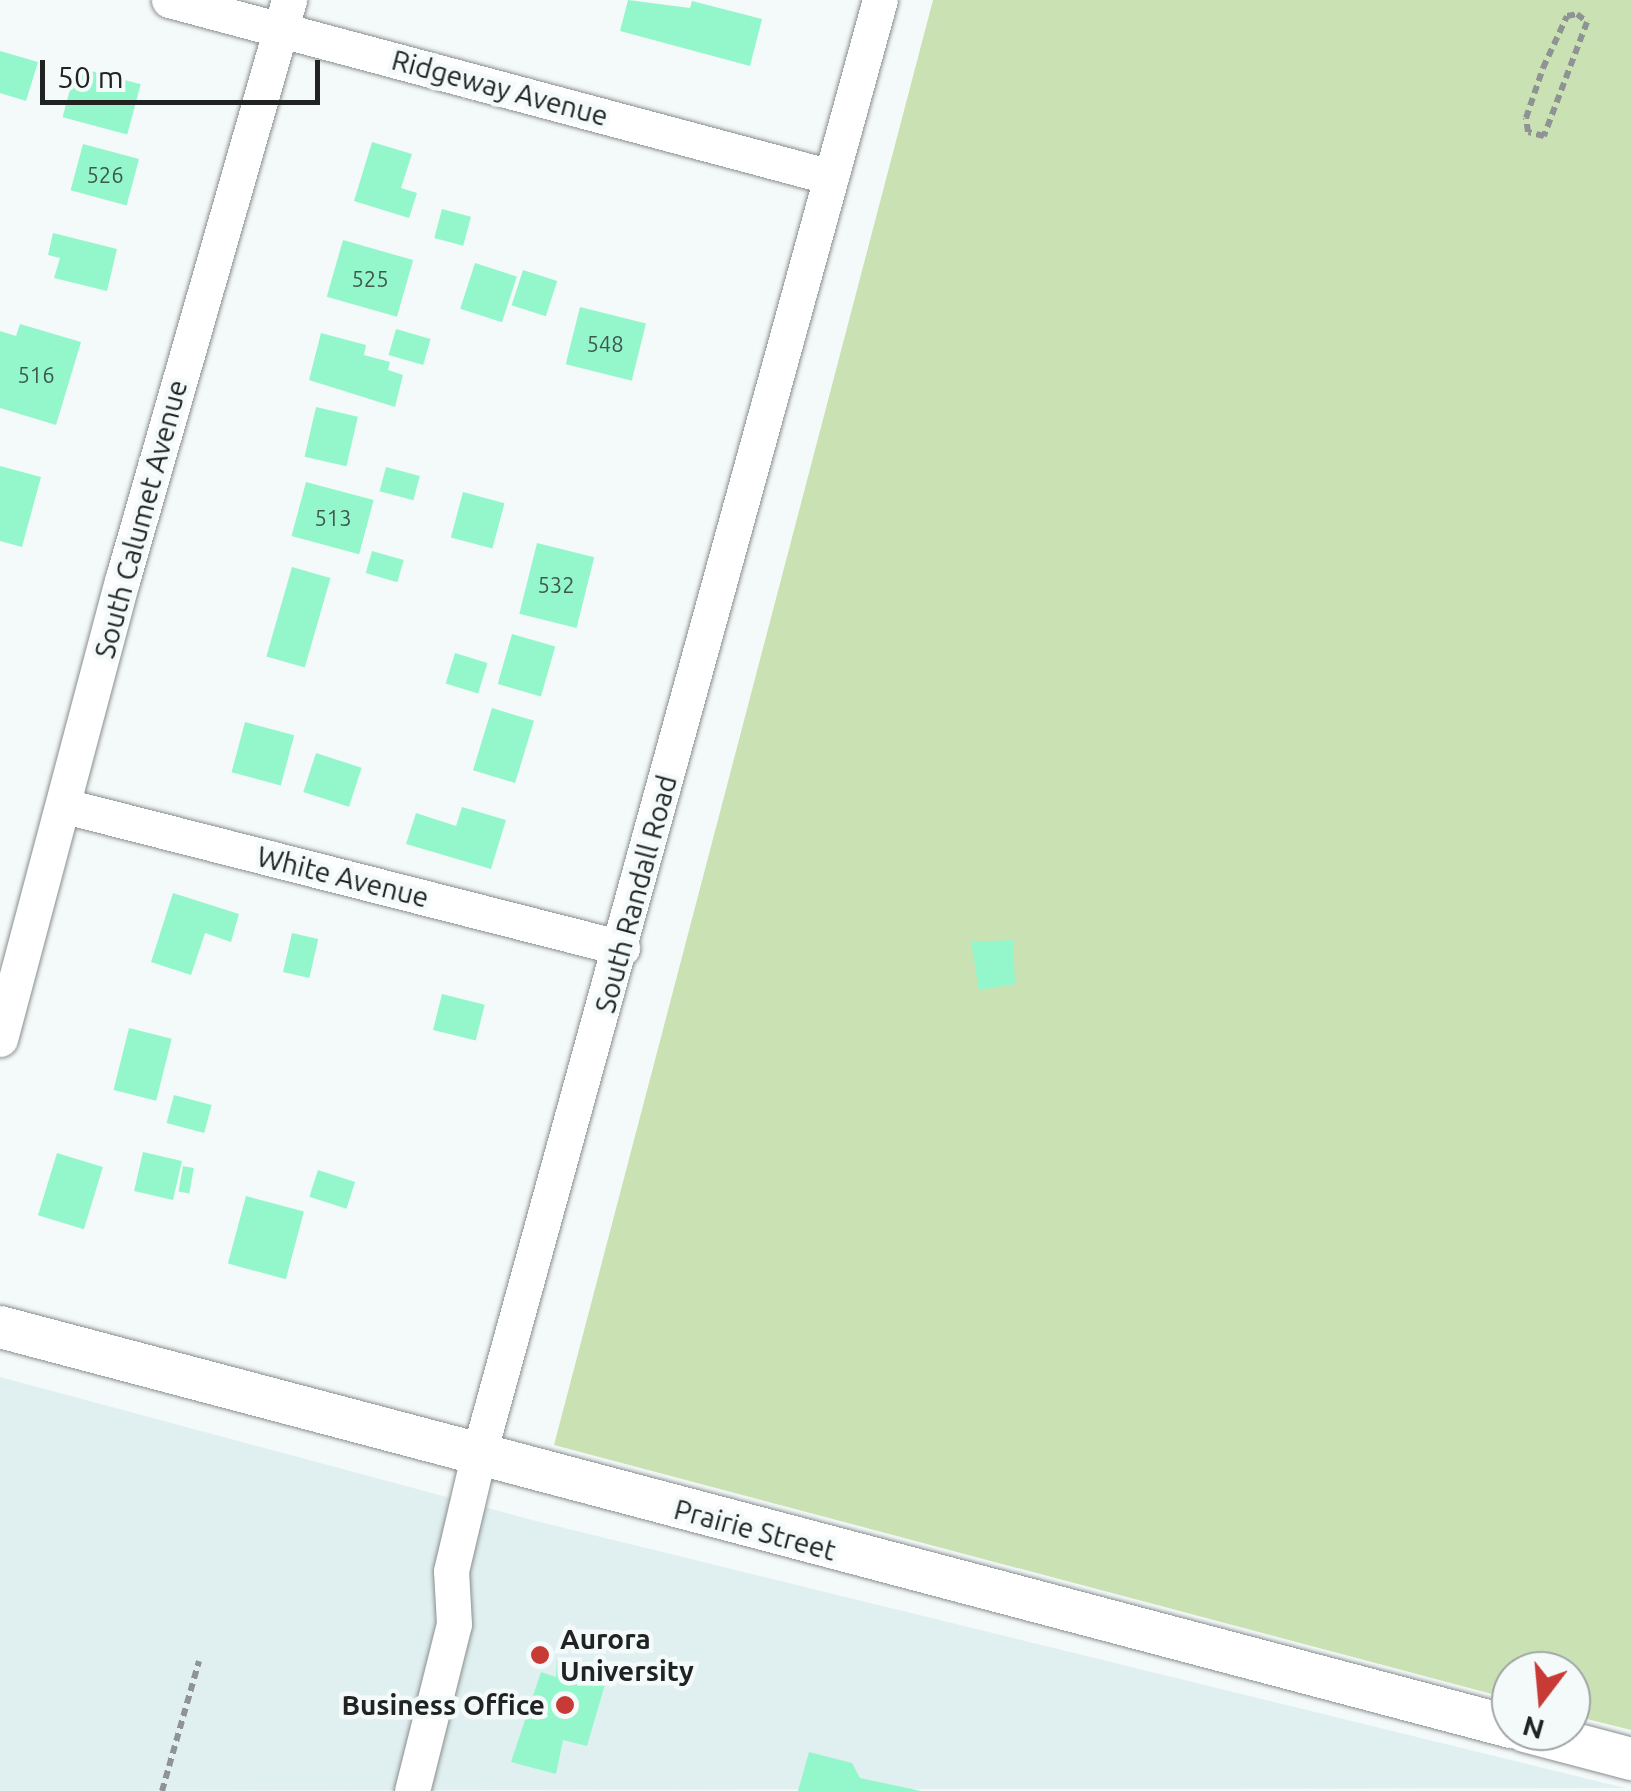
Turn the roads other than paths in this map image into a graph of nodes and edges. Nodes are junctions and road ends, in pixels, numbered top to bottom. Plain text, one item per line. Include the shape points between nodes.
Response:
1 (169, 0) edge
2 (880, 0) edge
3 (284, 15) edge
4 (830, 177) junction
5 (65, 806) junction
6 (622, 948) junction
7 (0, 1039) edge
8 (0, 1327) edge
9 (478, 1457) junction
10 (1491, 1722) edge
11 (1591, 1748) edge
12 (1631, 1759) edge
13 (412, 1791) edge

1 - 3 street, Ridgeway Avenue
2 - 4 street, South Randall Road
3 - 4 street, Ridgeway Avenue
3 - 5 street, South Calumet Avenue via 122,581
4 - 6 street, South Randall Road
5 - 6 street, White Avenue
5 - 7 street, South Calumet Avenue
6 - 9 street, South Randall Road
8 - 9 street, Prairie Street
9 - 10 street, Prairie Street
9 - 13 street, South Randall Road via 451,1570 454,1624
11 - 12 street

